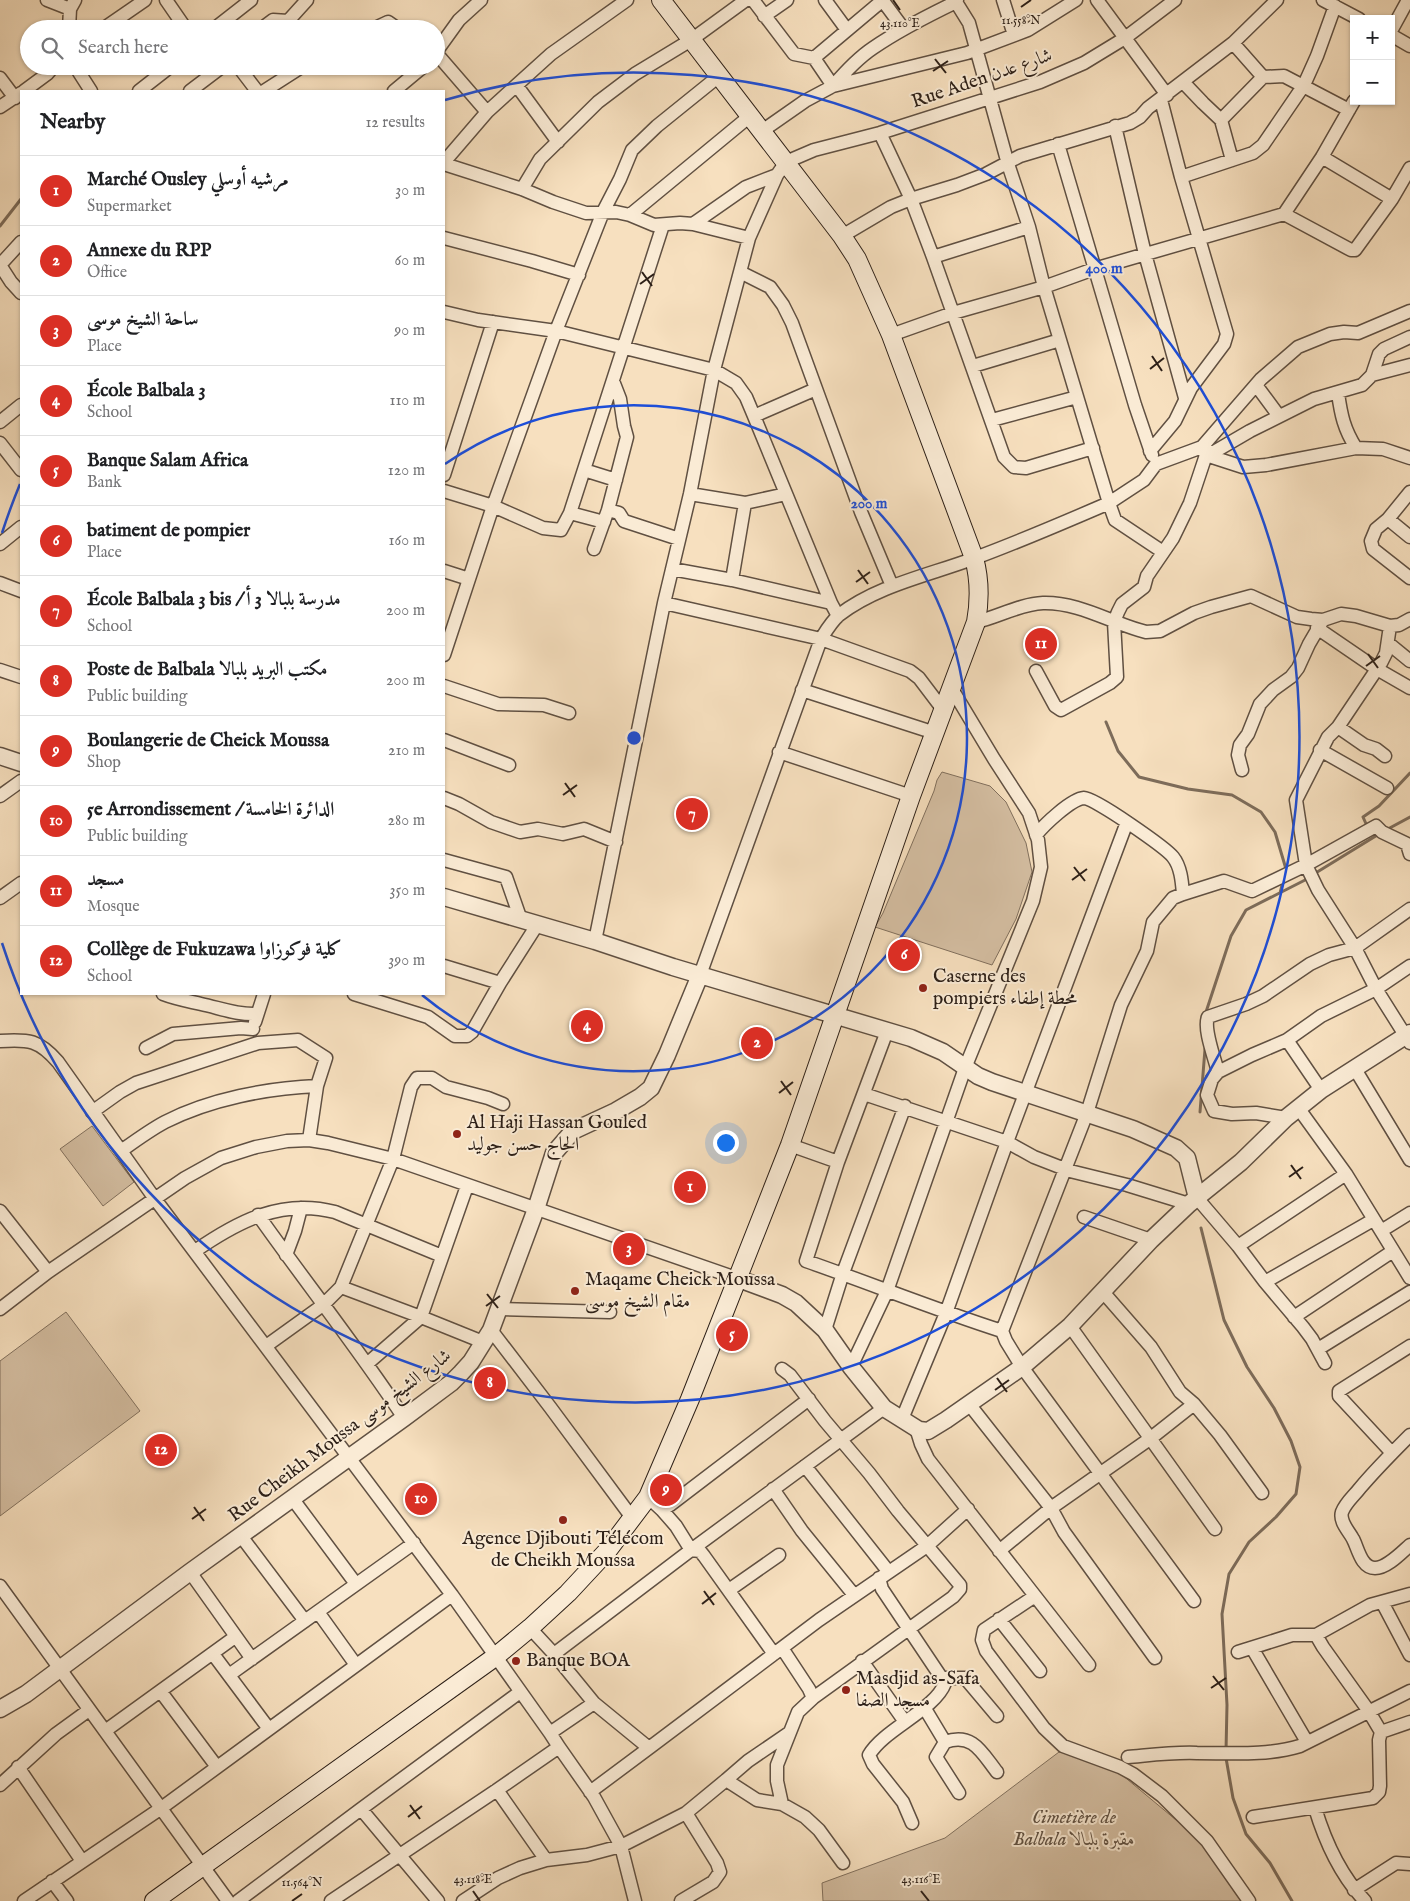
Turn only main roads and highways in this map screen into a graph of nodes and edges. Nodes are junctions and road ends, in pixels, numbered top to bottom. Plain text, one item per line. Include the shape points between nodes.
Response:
1 (661, 0) edge
2 (154, 1901) edge

1 - 2 main road via 762,131 782,168 842,236 857,259 891,335 974,558 980,586 976,622 911,796 790,1144 739,1279 648,1496 608,1550 530,1628

